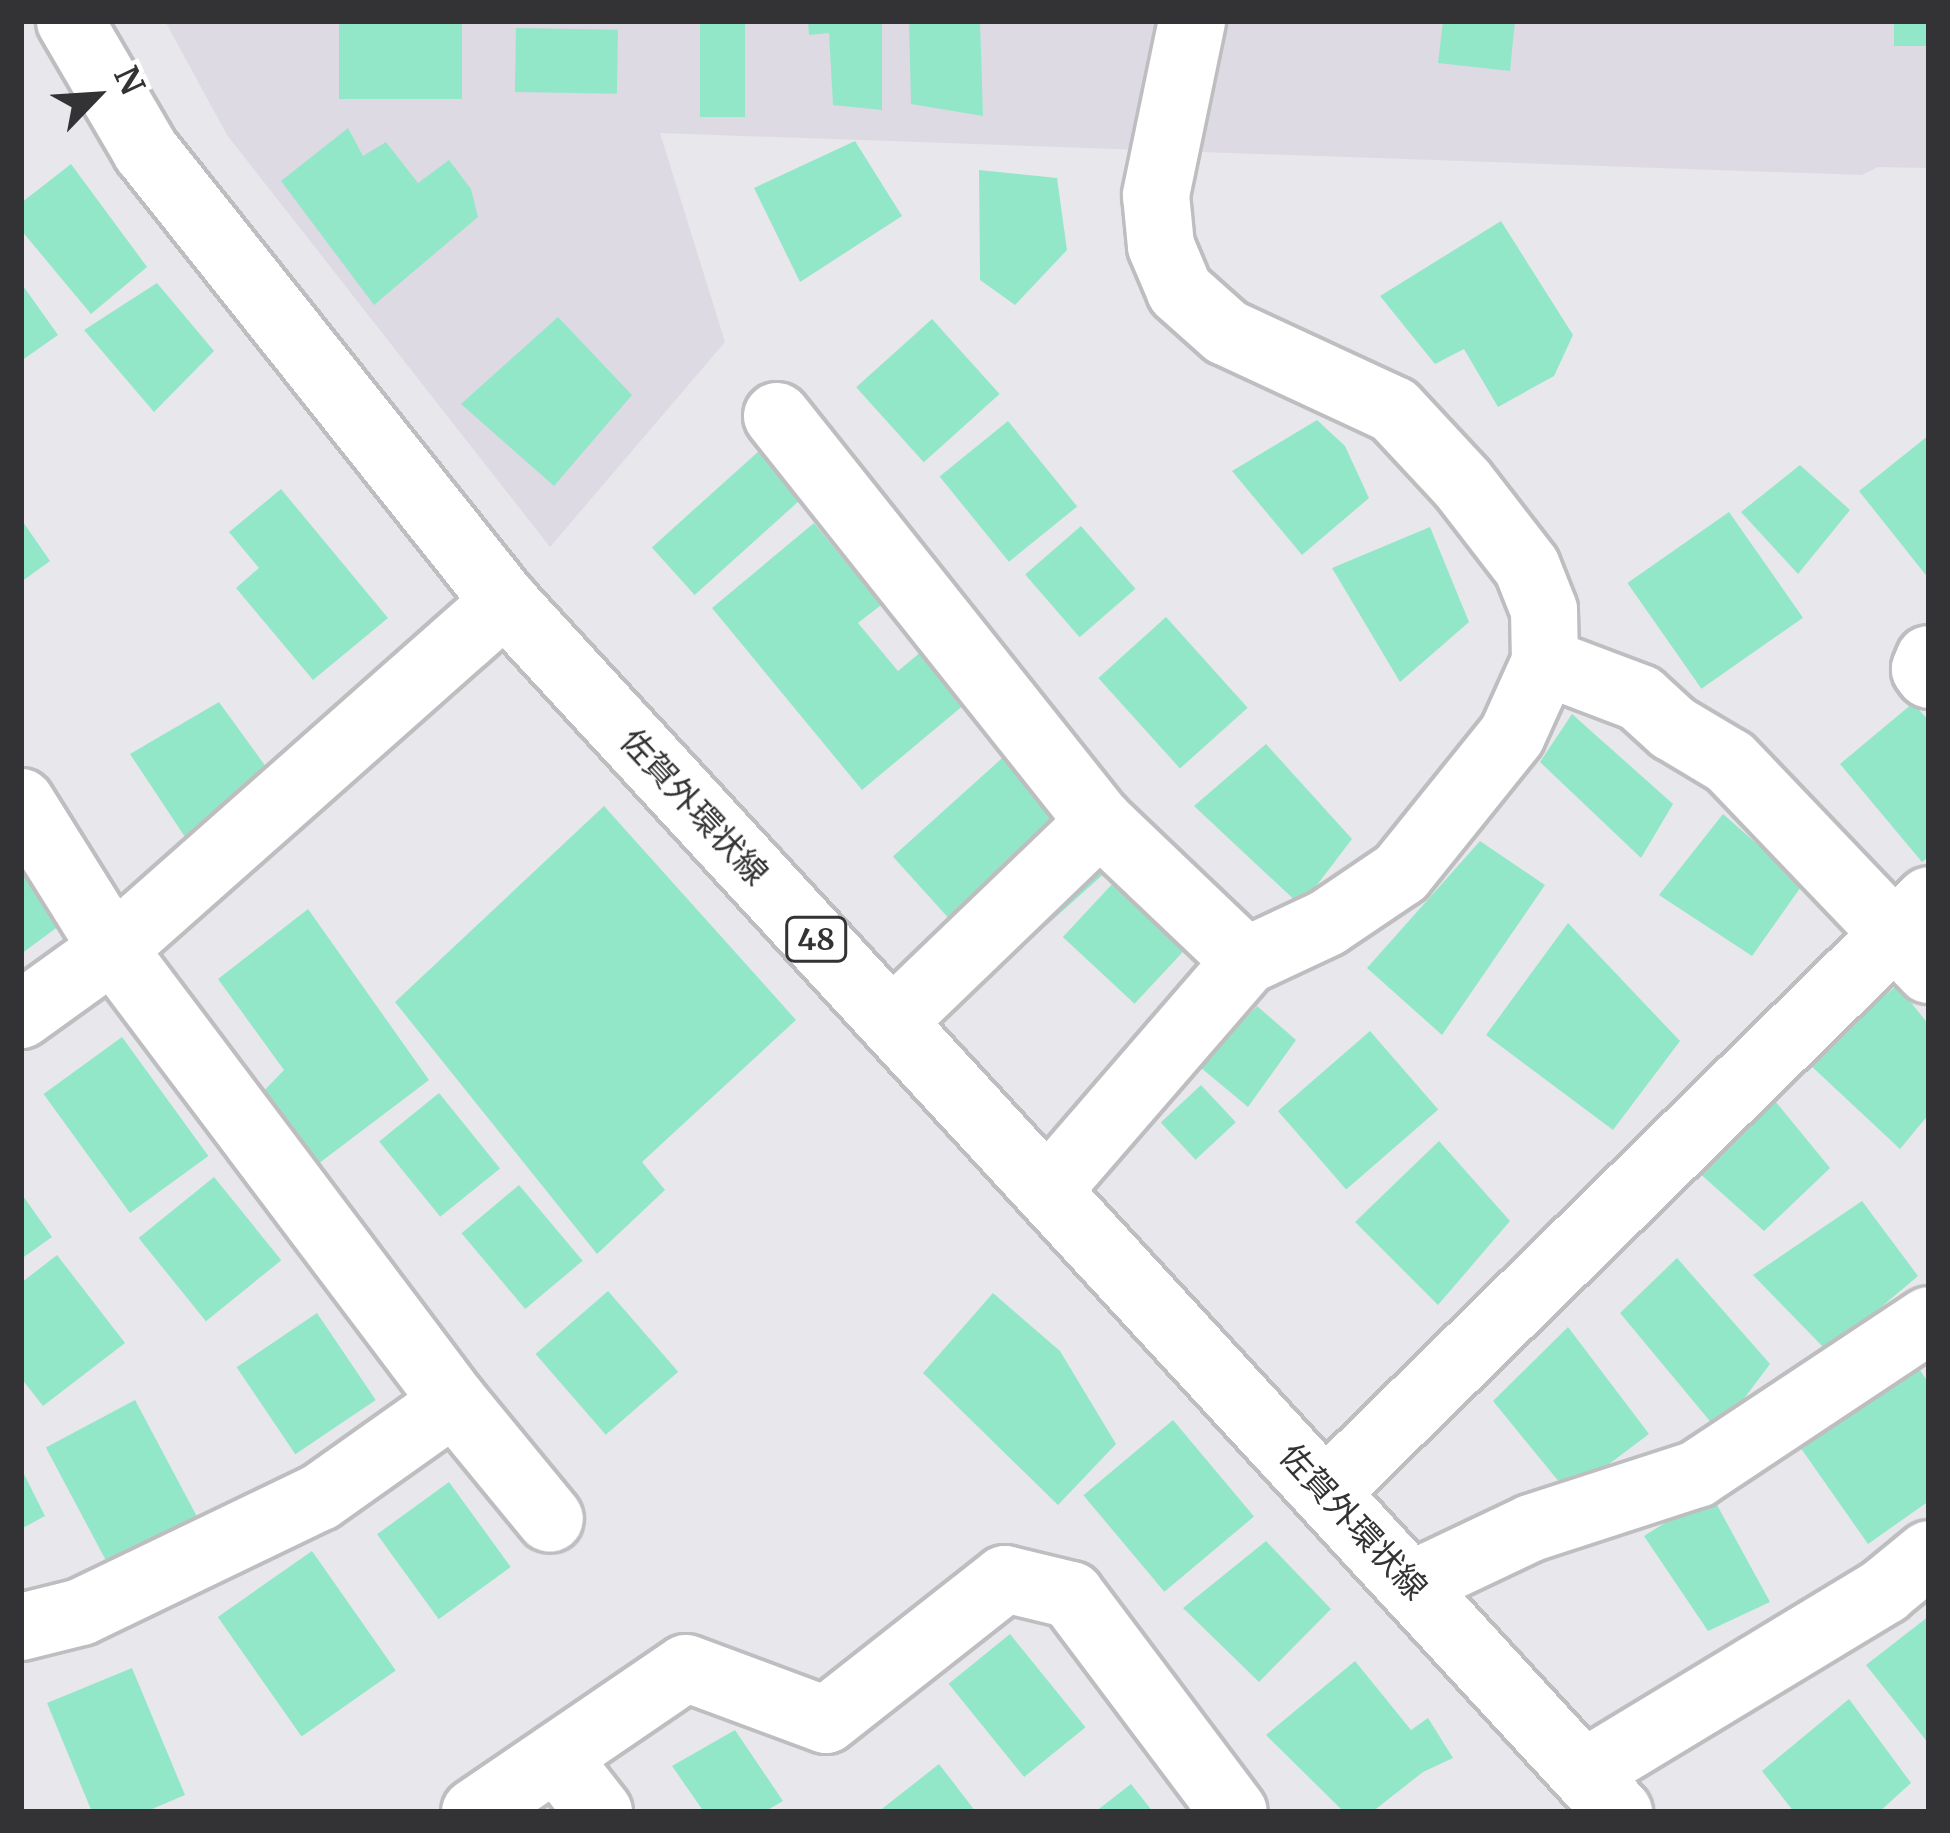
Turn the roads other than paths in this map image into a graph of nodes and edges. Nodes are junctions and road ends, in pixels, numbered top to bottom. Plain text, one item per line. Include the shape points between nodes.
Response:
1 (70, 21) edge
2 (1192, 21) edge
3 (777, 416) dead end
4 (506, 602) junction
5 (1929, 659) edge
6 (1545, 662) junction
7 (1929, 676) edge
8 (21, 802) edge
9 (1100, 822) junction
10 (1917, 933) edge
11 (113, 949) junction
12 (1246, 961) junction
13 (21, 1016) edge
14 (892, 1022) junction
15 (1047, 1191) junction
16 (1929, 1320) edge
17 (454, 1402) junction
18 (1325, 1493) junction
19 (550, 1519) dead end
20 (1929, 1554) edge
21 (1412, 1585) junction
22 (21, 1627) edge
23 (556, 1757) junction
24 (1601, 1792) edge
25 (475, 1812) edge
26 (598, 1812) edge
27 (1234, 1812) edge

1 - 4 street, 佐賀外環状線 / 48 via 146,151
2 - 6 street via 1156,196 1161,246 1180,290 1226,332 1394,410 1527,568 1544,610
3 - 9 street
4 - 11 street
4 - 14 street, 佐賀外環状線 / 48
5 - 7 street
6 - 10 street via 1640,698 1730,762
6 - 12 street via 1512,735 1401,873 1328,923
8 - 11 street
9 - 12 street
9 - 14 street
10 - 18 street
11 - 13 street
11 - 17 street
12 - 15 street
14 - 15 street, 佐賀外環状線 / 48
15 - 18 street, 佐賀外環状線 / 48
16 - 21 street via 1697,1474 1532,1528
17 - 19 street
17 - 22 street via 320,1498 81,1612
18 - 21 street, 佐賀外環状線 / 48
20 - 24 street
21 - 24 street, 佐賀外環状線 / 48
23 - 25 street
23 - 26 street
23 - 27 street via 686,1668 826,1720 1005,1579 1071,1595

